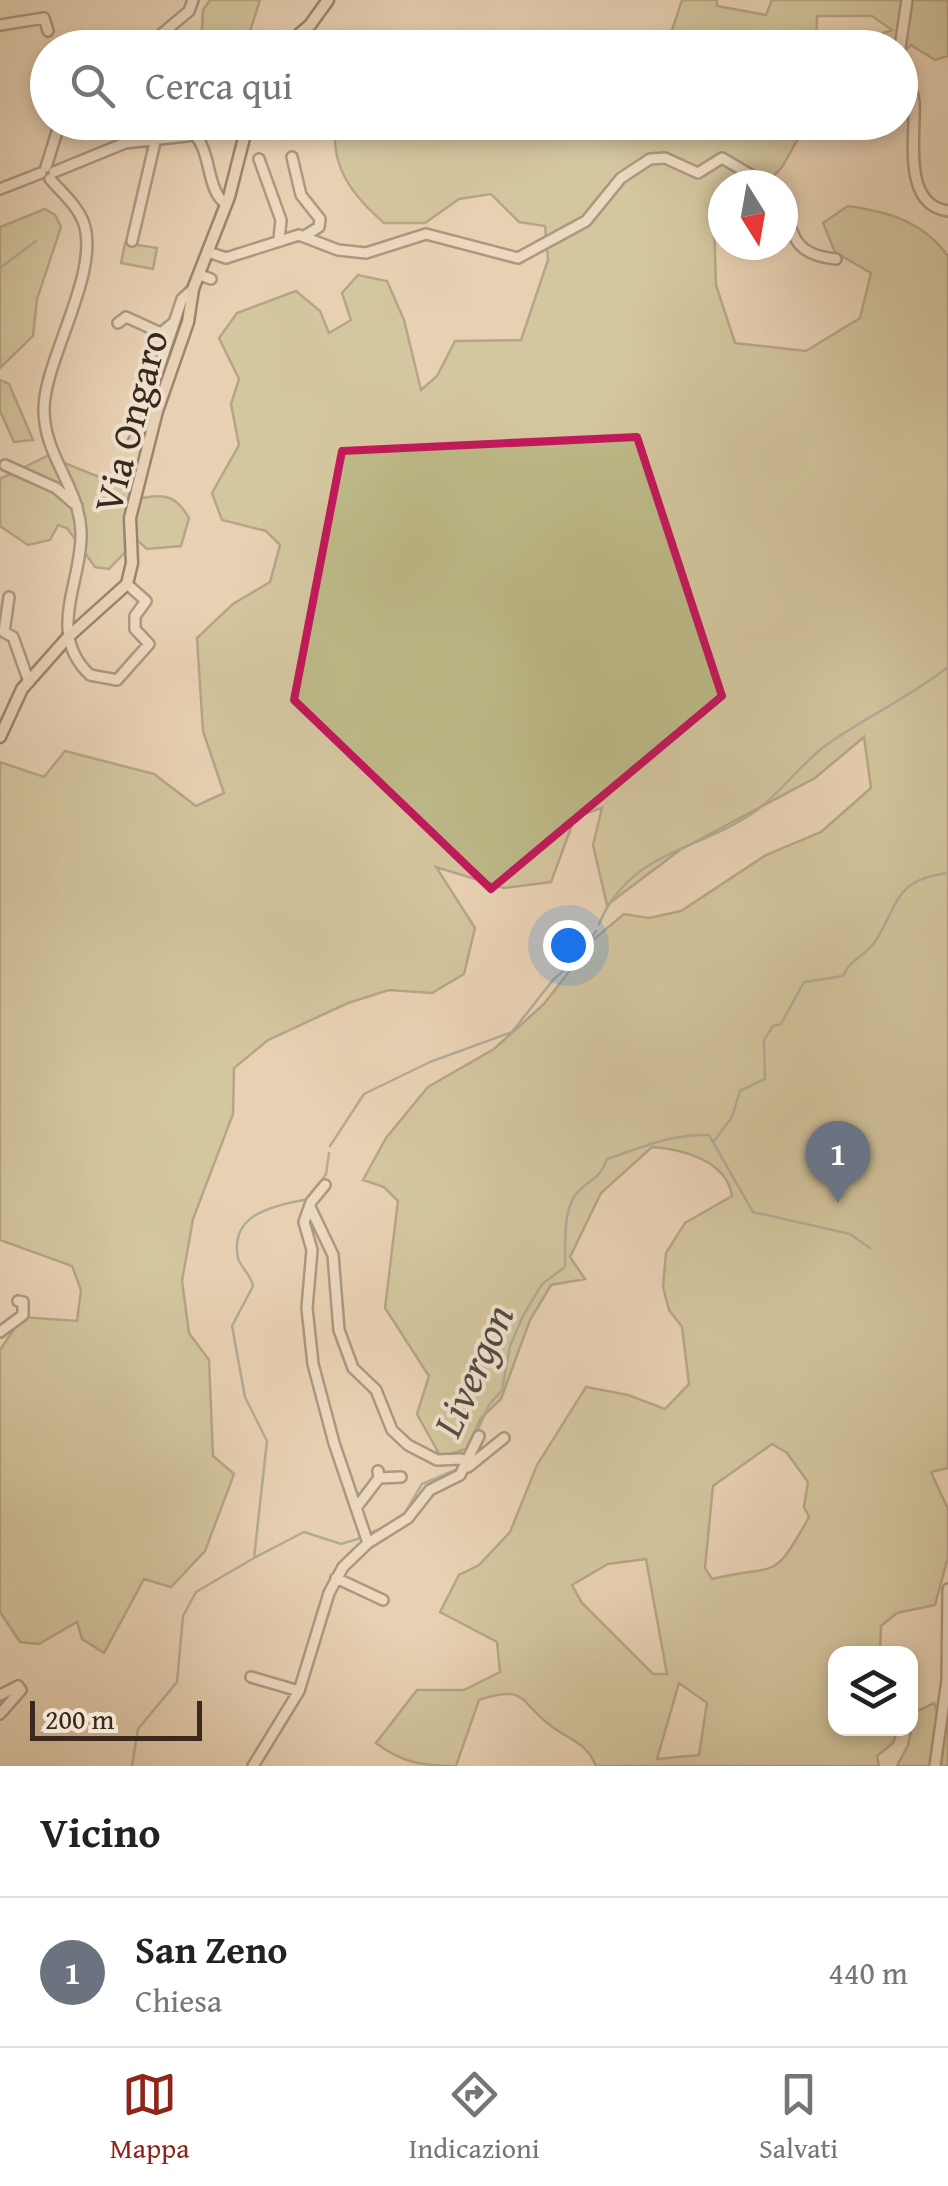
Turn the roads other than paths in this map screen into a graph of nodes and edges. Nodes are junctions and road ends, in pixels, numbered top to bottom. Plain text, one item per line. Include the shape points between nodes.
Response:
1 (194, 0) edge
2 (328, 0) edge
3 (907, 0) edge
4 (0, 24) edge
5 (48, 30) edge
6 (166, 30) edge
7 (304, 30) edge
8 (903, 30) edge
9 (56, 140) edge
10 (143, 140) edge
11 (156, 140) edge
12 (198, 140) edge
13 (243, 140) edge
14 (912, 140) edge
15 (292, 157) dead end
16 (260, 159) dead end
17 (742, 170) edge
18 (48, 173) junction
19 (0, 189) edge
20 (226, 204) junction
21 (948, 211) edge
22 (306, 236) junction
23 (279, 239) junction
24 (132, 241) dead end
25 (798, 243) edge
26 (208, 252) junction
27 (836, 259) dead end
28 (193, 289) junction
29 (173, 322) junction
30 (118, 323) dead end
31 (122, 440) dead end
32 (5, 465) dead end
33 (80, 508) junction
34 (128, 584) junction
35 (10, 597) dead end
36 (2, 633) edge
37 (68, 637) junction
38 (30, 682) junction
39 (0, 737) edge
40 (325, 1185) dead end
41 (310, 1208) junction
42 (18, 1301) dead end
43 (0, 1332) edge
44 (480, 1436) dead end
45 (504, 1438) dead end
46 (466, 1463) junction
47 (400, 1477) dead end
48 (356, 1508) junction
49 (367, 1538) junction
50 (336, 1578) junction
51 (948, 1590) edge
52 (383, 1600) dead end
53 (251, 1677) dead end
54 (299, 1691) junction
55 (0, 1696) edge
56 (0, 1714) edge
57 (253, 1766) edge
58 (935, 1766) edge

1 - 6 street
2 - 7 main road
3 - 8 street
4 - 5 street via 44,18
9 - 18 street
10 - 18 street
11 - 24 street
12 - 20 street
13 - 20 main road, Via Ongaro
14 - 21 street via 920,187 931,205
15 - 22 street via 301,196 320,219
16 - 23 street via 281,221
17 - 22 street via 722,158 698,172 650,159 621,178 586,221 518,258 426,234 366,253
18 - 19 street
18 - 33 street via 85,229 74,307 44,406 50,450
20 - 26 main road, Via Ongaro
22 - 23 street
23 - 26 street via 226,258
25 - 27 street
26 - 28 main road, Via Ongaro via 205,277
28 - 29 street
28 - 34 main road, Via Ongaro via 130,518
29 - 30 street via 160,333 126,317
29 - 31 street via 156,377
32 - 33 street via 56,488
33 - 37 street via 82,560 67,606
34 - 37 main road
34 - 37 street, Via Ongaro via 146,601 135,629 149,644 123,676 86,673
35 - 36 street
36 - 38 street via 12,638
37 - 38 main road
38 - 39 main road via 9,709
40 - 41 street
41 - 46 street via 332,1255 346,1354 376,1390 392,1430 438,1460
41 - 48 street via 304,1222 312,1250 307,1308 314,1364
42 - 43 street via 23,1315
44 - 46 street
45 - 46 street
46 - 49 street via 453,1481 430,1490 401,1525
47 - 48 street via 378,1475
48 - 49 street
49 - 50 street
50 - 52 street
50 - 54 street
51 - 58 street via 947,1680
53 - 54 street
54 - 57 street
55 - 56 street via 21,1690

